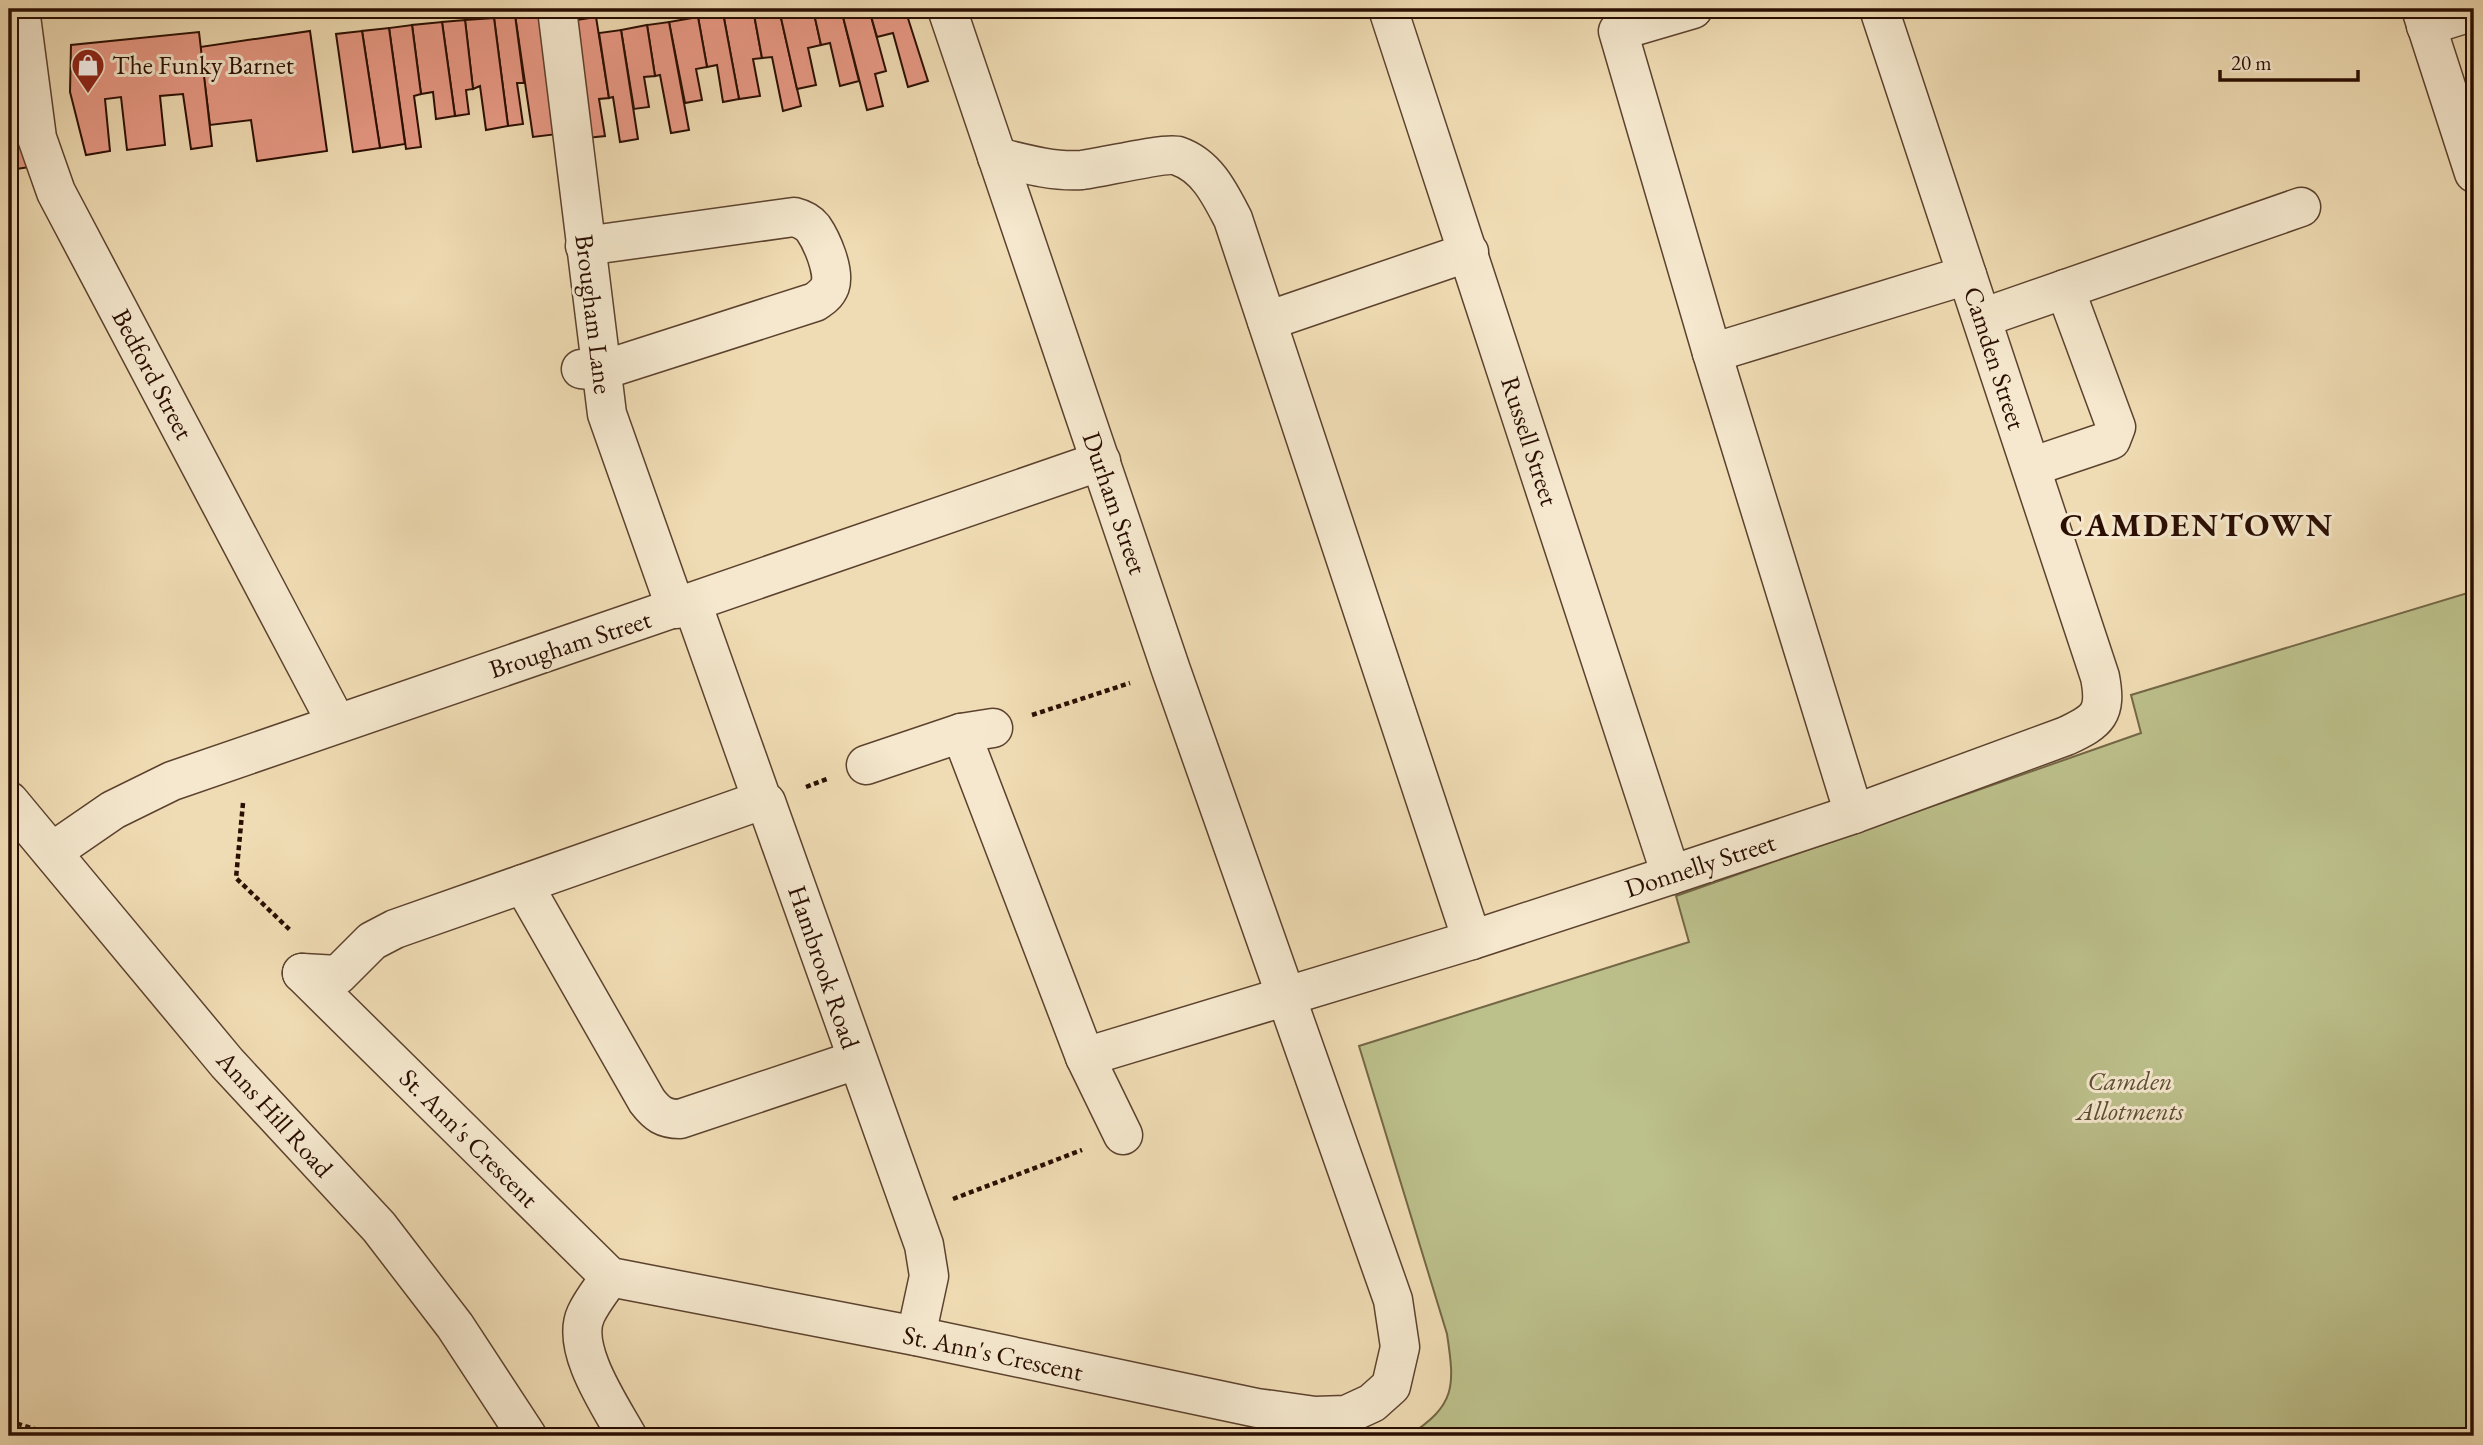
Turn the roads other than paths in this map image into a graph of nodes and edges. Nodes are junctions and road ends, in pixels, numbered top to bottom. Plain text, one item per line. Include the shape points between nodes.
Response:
1 (20, 9) edge
2 (557, 9) edge
3 (947, 9) edge
4 (1388, 9) edge
5 (1693, 9) edge
6 (1879, 9) edge
7 (2474, 11) edge
8 (2424, 18) edge
9 (997, 157) junction
10 (2474, 173) edge
11 (2301, 207) dead end
12 (577, 234) junction
13 (1469, 252) junction
14 (1967, 275) junction
15 (2065, 289) junction
16 (1982, 318) junction
17 (1267, 321) junction
18 (1712, 354) junction
19 (590, 370) junction
20 (1101, 461) junction
21 (2031, 467) junction
22 (684, 606) junction
23 (2102, 708) joint
24 (336, 722) junction
25 (866, 765) road end
26 (9, 801) edge
27 (764, 801) junction
28 (1854, 814) junction
29 (52, 852) junction
30 (1671, 875) junction
31 (523, 884) junction
32 (1472, 940) junction
33 (1284, 997) junction
34 (1085, 1058) junction
35 (856, 1060) junction
36 (1122, 1135) road end
37 (610, 1277) junction
38 (916, 1336) junction
39 (1320, 1426) edge
40 (527, 1436) edge
41 (626, 1436) edge

1 - 24 street, Bedford Street via 37,138 57,192
2 - 12 street, Brougham Lane
3 - 9 street, Durham Street
4 - 13 street, Russell Street
5 - 18 street via 1619,32
6 - 14 street, Camden Street
7 - 8 street
8 - 10 street
9 - 17 street via 1081,170 1176,155 1202,170 1219,190 1233,219
9 - 20 street, Durham Street
11 - 15 street
12 - 19 street, Brougham Lane
12 - 19 street via 794,217 813,229 831,271 826,294 815,302
13 - 17 street
13 - 30 street, Russell Street
14 - 16 street, Camden Street
14 - 18 street
15 - 16 street
15 - 21 street via 2116,427 2111,440
16 - 21 street, Camden Street
17 - 32 street
18 - 28 street
19 - 22 street, Brougham Lane
20 - 22 street, Brougham Street
20 - 33 street, Durham Street
21 - 23 street, Camden Street via 2100,677
22 - 24 street, Brougham Street
22 - 27 street, Hambrook Road
23 - 28 street, Donnelly Street via 2094,720 2066,736
24 - 29 street, Brougham Street via 172,780 113,810
25 - 34 street via 977,731
26 - 29 street, Anns Hill Road
27 - 31 street
27 - 35 street, Hambrook Road
28 - 30 street, Donnelly Street
29 - 40 street, Anns Hill Road via 227,1063 379,1227 455,1326
30 - 32 street, Donnelly Street
31 - 35 street via 641,1091 667,1119 680,1119
31 - 37 street, St. Ann's Crescent via 395,929 320,974
32 - 33 street, Donnelly Street
33 - 34 street, Donnelly Street
33 - 39 street, St. Ann's Crescent via 1393,1300 1400,1347 1391,1386 1372,1403
34 - 36 street
35 - 38 street, Hambrook Road via 924,1245 929,1276
37 - 38 street, St. Ann's Crescent
37 - 41 street via 584,1316 582,1342
38 - 39 street, St. Ann's Crescent via 1257,1408

